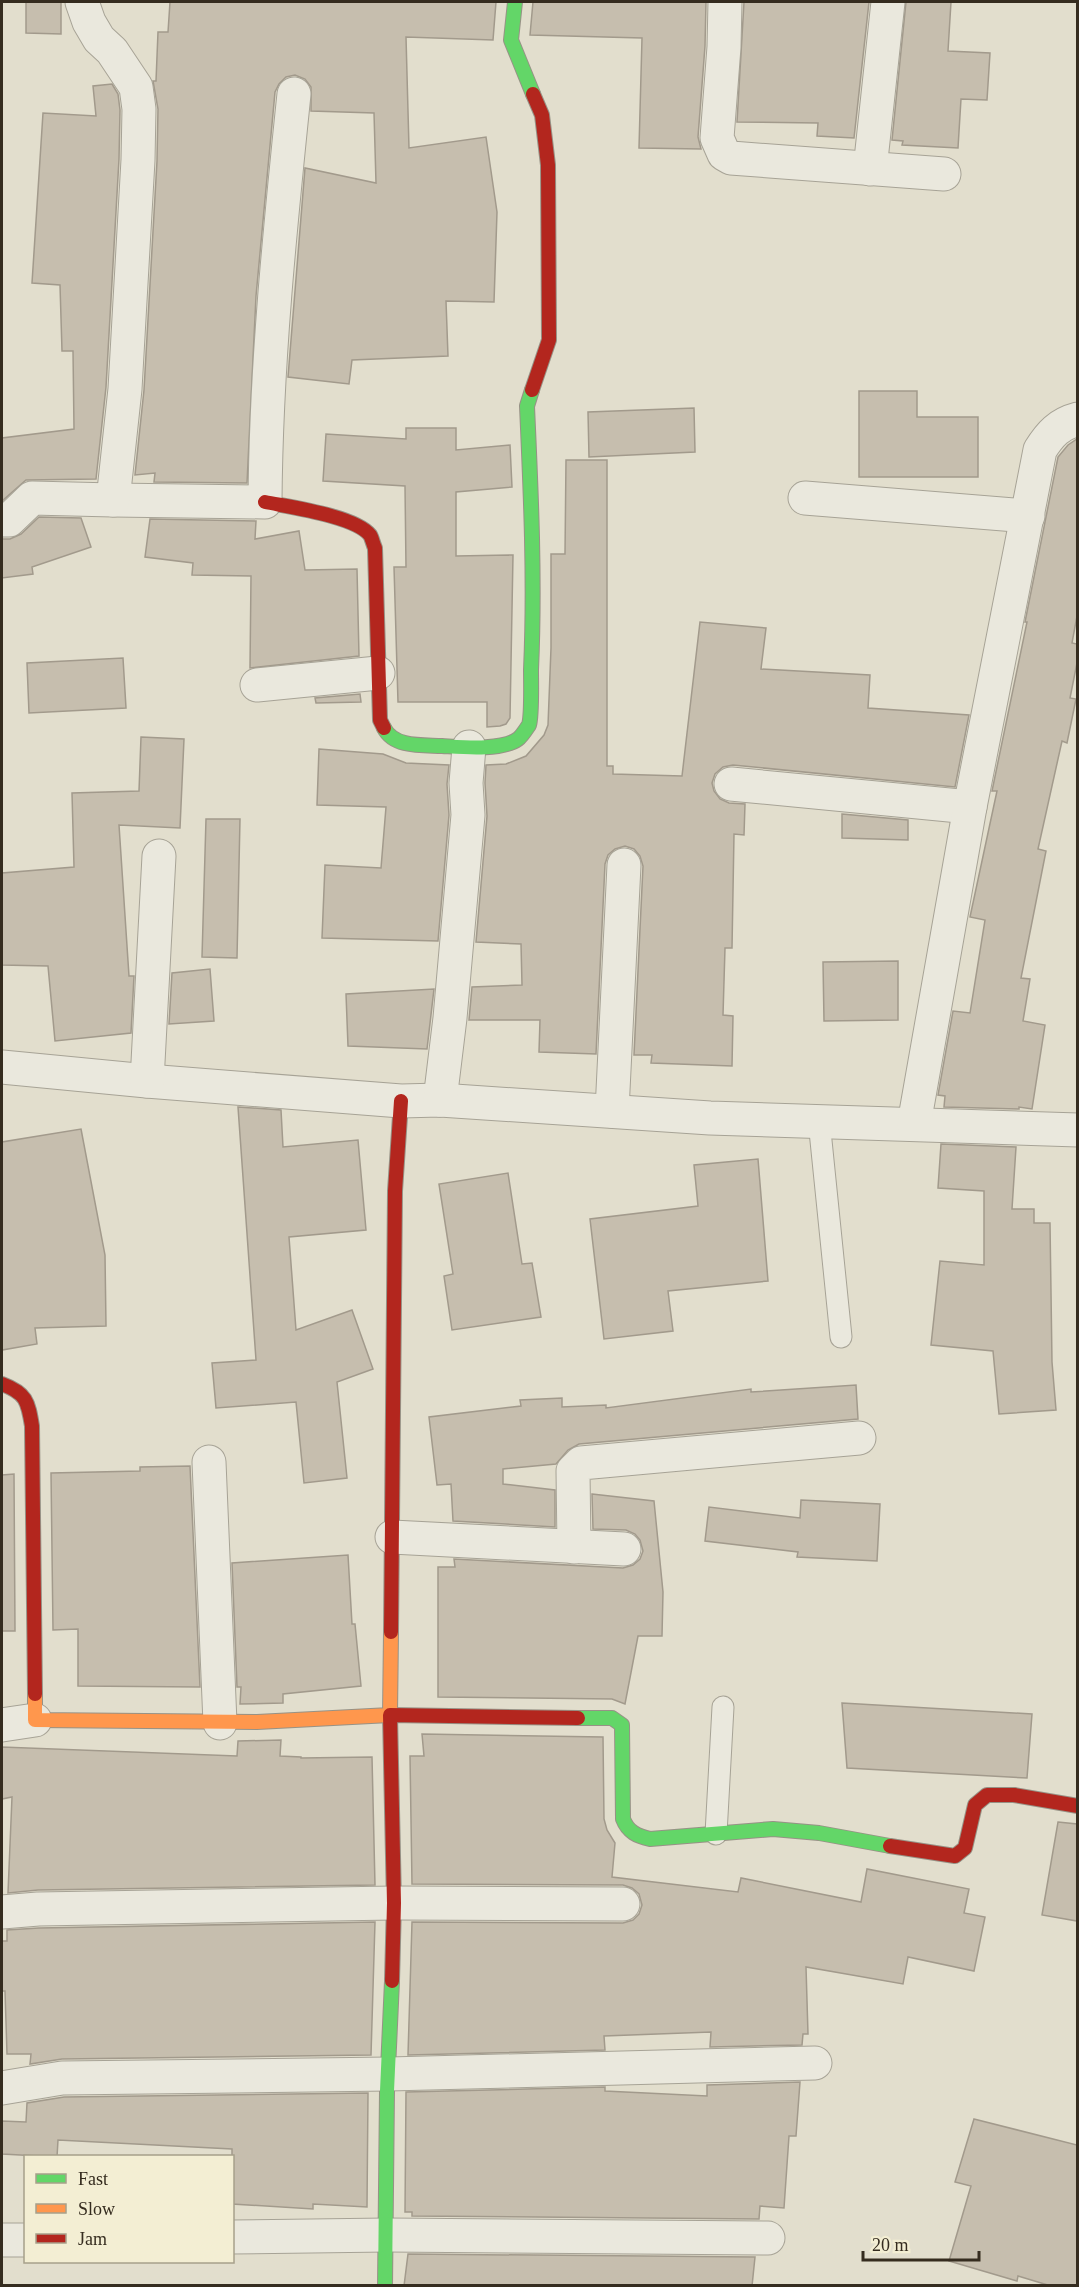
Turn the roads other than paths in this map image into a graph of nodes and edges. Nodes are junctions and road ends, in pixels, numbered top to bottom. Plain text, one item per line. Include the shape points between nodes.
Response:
1 (82, 2) edge
2 (514, 2) edge
3 (725, 2) edge
4 (888, 2) edge
5 (294, 94) dead end
6 (870, 169) junction
7 (945, 174) dead end
8 (1077, 419) edge
9 (805, 498) dead end
10 (113, 500) junction
11 (265, 502) junction
12 (1028, 516) junction
13 (2, 520) edge
14 (378, 674) junction
15 (257, 685) dead end
16 (469, 747) junction
17 (731, 784) dead end
18 (970, 807) junction
19 (159, 856) dead end
20 (624, 865) dead end
21 (2, 1067) edge
22 (147, 1081) junction
23 (440, 1100) junction
24 (401, 1101) junction
25 (612, 1111) junction
26 (819, 1121) junction
27 (914, 1124) junction
28 (1077, 1130) edge
29 (841, 1337) dead end
30 (2, 1384) edge
31 (859, 1438) dead end
32 (209, 1462) dead end
33 (392, 1537) junction
34 (574, 1547) junction
35 (624, 1549) dead end
36 (723, 1707) dead end
37 (390, 1715) junction
38 (35, 1720) junction
39 (220, 1723) junction
40 (2, 1725) edge
41 (1077, 1806) edge
42 (716, 1834) junction
43 (394, 1903) junction
44 (623, 1904) dead end
45 (2, 1912) edge
46 (815, 2063) dead end
47 (389, 2074) junction
48 (2, 2088) edge
49 (387, 2235) junction
50 (234, 2237) edge
51 (768, 2238) dead end
52 (2, 2240) edge
53 (24, 2240) edge
54 (2, 2263) edge
55 (2, 2268) edge
56 (385, 2286) edge

1 - 10 street via 99,39 136,87 139,109 125,389
2 - 16 street via 511,40 542,115 548,165 549,340 527,406 532,516 528,723 518,739 505,745
3 - 6 street via 717,138 724,154 731,158
4 - 6 street
5 - 11 street via 274,311
6 - 7 street
8 - 12 street via 1059,425 1040,450
9 - 12 street
10 - 11 street
10 - 13 street via 32,498 9,520
11 - 14 street via 344,520 370,535 375,548
12 - 18 street
14 - 15 street
14 - 16 street via 380,720 387,734 407,744
16 - 23 street via 468,815
17 - 18 street
18 - 27 street
19 - 22 street
20 - 25 street
21 - 22 street
22 - 24 street
23 - 24 street
23 - 25 street
24 - 33 street via 395,1191
25 - 26 street
26 - 27 street
26 - 29 lane
27 - 28 street
30 - 38 street via 20,1390 29,1406 32,1426
31 - 34 street via 581,1463 573,1472
32 - 39 street
33 - 34 street
33 - 37 street
34 - 35 street
36 - 42 lane
37 - 39 street
37 - 42 street via 612,1718 622,1725 626,1828 636,1836 650,1839
37 - 43 street
38 - 39 street
38 - 40 street
41 - 42 street via 1014,1795 987,1795 975,1805 965,1848 955,1856 836,1835 774,1829
43 - 44 street
43 - 45 street via 38,1908
43 - 47 street
46 - 47 street
47 - 48 street via 62,2078
47 - 49 street
49 - 50 street
49 - 51 street
49 - 56 street
52 - 53 street
54 - 55 street

